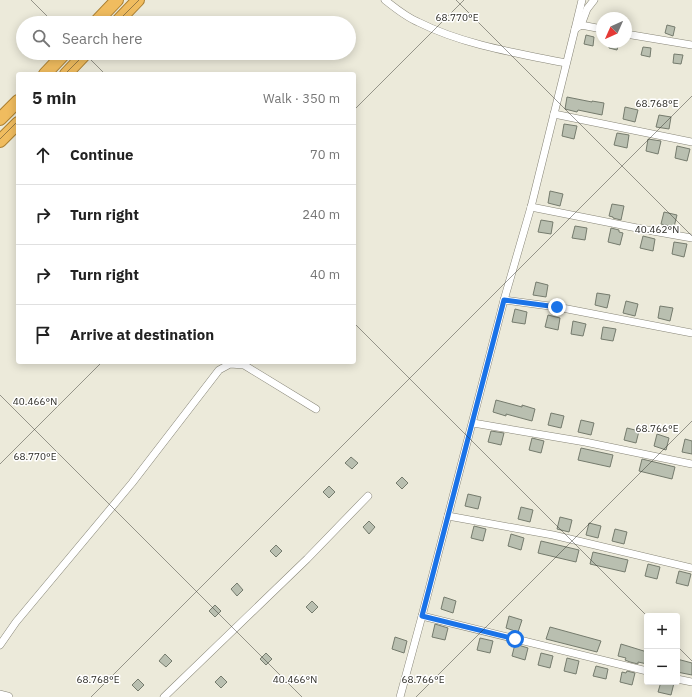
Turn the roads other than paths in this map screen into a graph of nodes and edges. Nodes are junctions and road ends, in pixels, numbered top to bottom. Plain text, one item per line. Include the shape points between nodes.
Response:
1 (117, 0) edge
2 (138, 0) edge
3 (385, 0) edge
4 (582, 0) edge
5 (594, 0) edge
6 (102, 16) edge
7 (123, 16) edge
8 (578, 27) junction
9 (596, 28) edge
10 (632, 35) edge
11 (691, 43) edge
12 (58, 60) edge
13 (79, 60) edge
14 (566, 63) junction
15 (46, 72) edge
16 (68, 72) edge
17 (16, 103) edge
18 (554, 114) junction
19 (0, 119) edge
20 (16, 125) edge
21 (0, 142) edge
22 (692, 142) edge
23 (531, 207) junction
24 (692, 238) edge
25 (504, 300) junction
26 (692, 332) edge
27 (316, 409) dead end
28 (473, 423) junction
29 (692, 464) edge
30 (368, 496) dead end
31 (448, 516) junction
32 (692, 568) edge
33 (422, 616) junction
34 (0, 645) edge
35 (644, 670) edge
36 (680, 680) edge
37 (692, 682) edge
38 (0, 695) edge
39 (8, 697) edge
40 (164, 697) edge
41 (400, 697) edge

1 - 6 highway
2 - 7 highway
3 - 14 street via 416,22 445,34 489,47
4 - 8 street
5 - 8 street
8 - 9 street
8 - 14 street
10 - 11 street
12 - 15 highway
13 - 16 highway
14 - 18 street
17 - 19 highway
18 - 22 street
18 - 23 street
20 - 21 highway
23 - 24 street
23 - 25 street
25 - 26 street
25 - 28 street
27 - 34 street via 244,365 230,364 219,370 132,483 16,622
28 - 29 street
28 - 31 street
30 - 40 street via 308,559
31 - 32 street via 553,535
31 - 33 street
33 - 35 street
33 - 41 street
36 - 37 street
38 - 39 street

